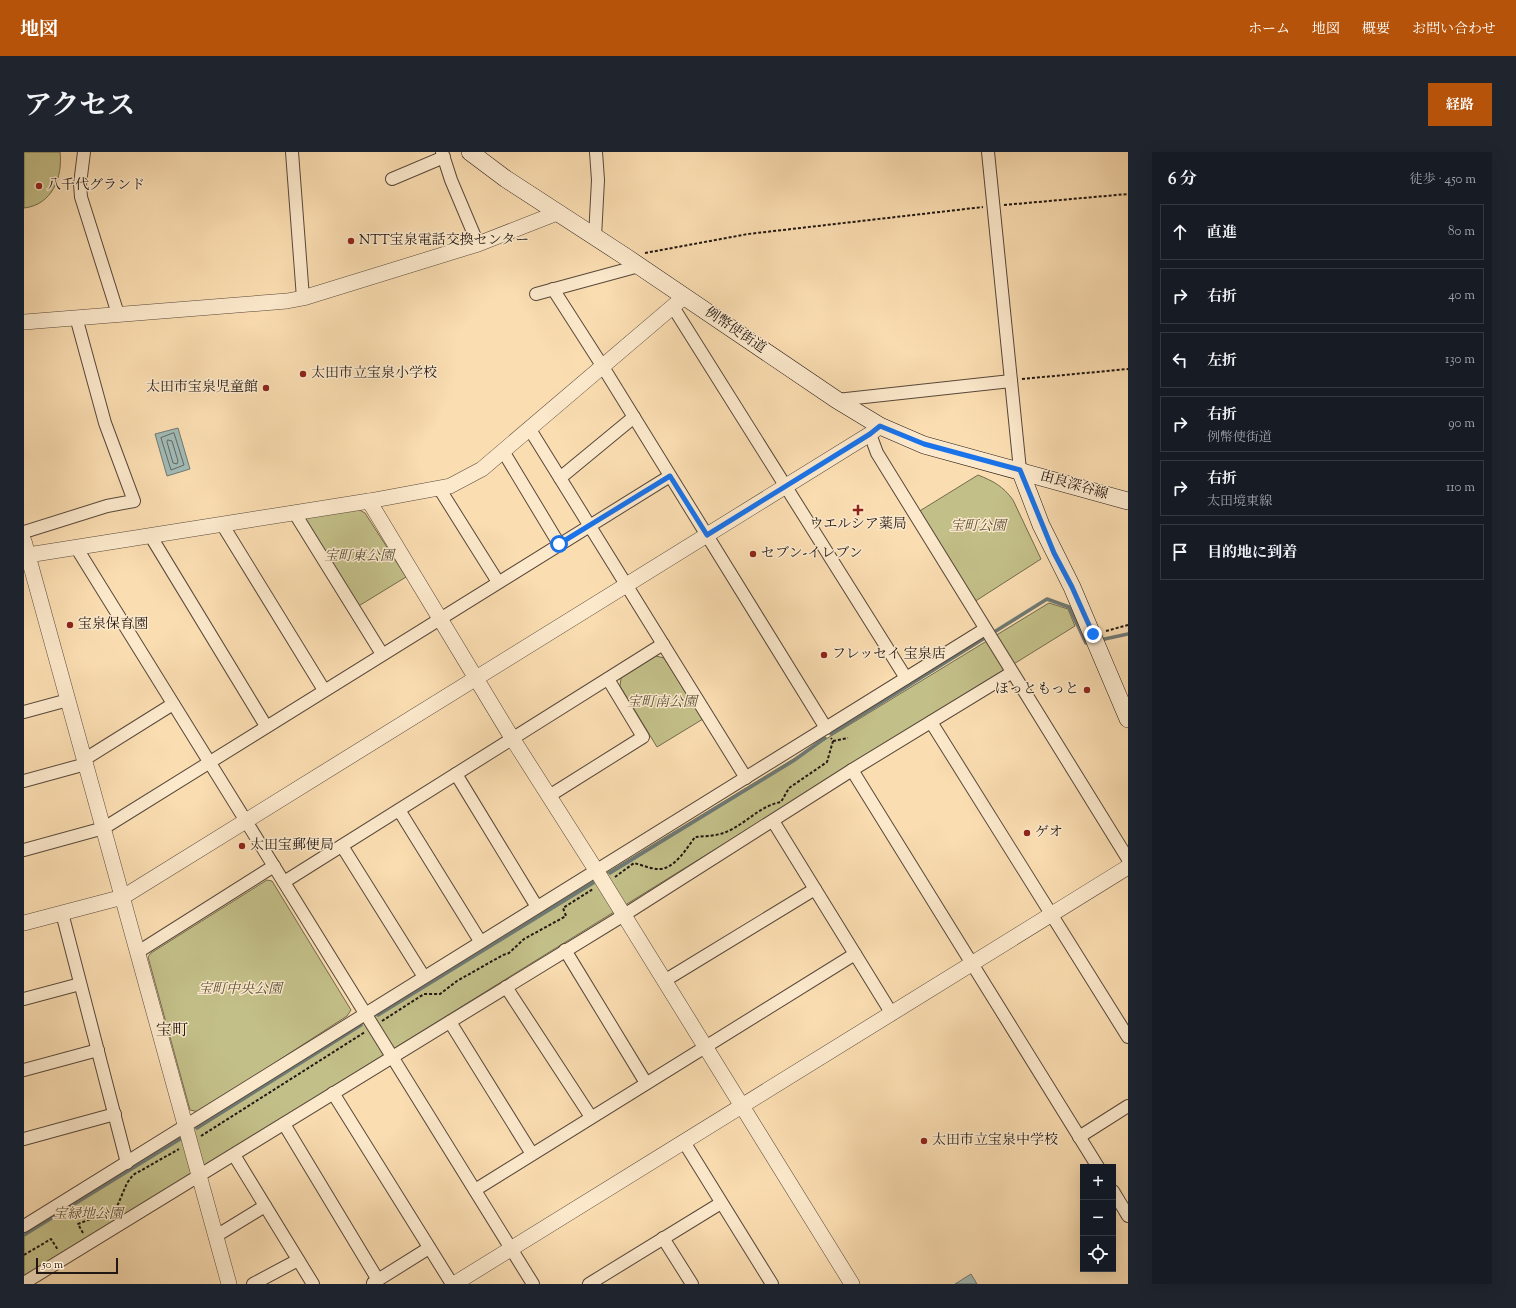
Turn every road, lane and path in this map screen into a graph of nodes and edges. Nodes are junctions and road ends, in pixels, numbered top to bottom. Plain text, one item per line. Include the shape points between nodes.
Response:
1 (84, 152) edge
2 (292, 152) edge
3 (470, 152) edge
4 (596, 152) edge
5 (988, 152) edge
6 (443, 154) edge
7 (392, 179) dead end
8 (1128, 194) edge
9 (993, 206) junction
10 (558, 213) junction
11 (595, 237) junction
12 (478, 244) junction
13 (633, 261) junction
14 (553, 289) junction
15 (536, 294) dead end
16 (303, 298) junction
17 (678, 302) junction
18 (118, 314) junction
19 (76, 318) junction
20 (24, 322) edge
21 (603, 366) junction
22 (1128, 369) edge
23 (1011, 380) junction
24 (837, 400) junction
25 (634, 417) junction
26 (529, 428) junction
27 (875, 430) junction
28 (504, 451) junction
29 (1020, 470) junction
30 (670, 476) junction
31 (560, 478) junction
32 (786, 486) junction
33 (439, 488) junction
34 (369, 501) junction
35 (1128, 501) edge
36 (294, 512) junction
37 (222, 524) junction
38 (590, 525) junction
39 (24, 532) edge
40 (707, 535) junction
41 (150, 536) junction
42 (24, 541) edge
43 (559, 544) junction
44 (76, 547) junction
45 (26, 556) edge
46 (498, 582) junction
47 (626, 584) junction
48 (439, 618) junction
49 (1128, 625) edge
50 (985, 629) junction
51 (1095, 639) junction
52 (663, 644) junction
53 (382, 654) junction
54 (1011, 673) junction
55 (476, 678) junction
56 (906, 678) junction
57 (608, 679) junction
58 (324, 690) junction
59 (68, 700) junction
60 (173, 704) junction
61 (24, 711) edge
62 (1128, 719) edge
63 (931, 722) junction
64 (266, 726) junction
65 (826, 728) junction
66 (512, 738) junction
67 (848, 738) dead end
68 (833, 741) junction
69 (85, 761) junction
70 (208, 762) junction
71 (852, 770) junction
72 (456, 774) junction
73 (746, 778) junction
74 (24, 781) edge
75 (549, 796) junction
76 (399, 810) junction
77 (773, 821) junction
78 (246, 822) junction
79 (104, 828) junction
80 (342, 846) junction
81 (24, 850) edge
82 (1128, 860) edge
83 (274, 866) junction
84 (1128, 867) edge
85 (596, 870) junction
86 (284, 882) junction
87 (604, 883) junction
88 (815, 889) junction
89 (123, 897) junction
90 (537, 907) junction
91 (62, 913) junction
92 (624, 915) junction
93 (1052, 915) junction
94 (24, 923) edge
95 (480, 941) junction
96 (565, 950) junction
97 (138, 952) junction
98 (855, 954) junction
99 (972, 964) junction
100 (424, 977) junction
101 (664, 981) junction
102 (80, 984) junction
103 (506, 987) junction
104 (24, 999) edge
105 (366, 1013) junction
106 (892, 1014) junction
107 (450, 1022) junction
108 (373, 1026) junction
109 (1128, 1037) edge
110 (705, 1047) junction
111 (98, 1050) junction
112 (392, 1058) junction
113 (24, 1070) edge
114 (646, 1082) junction
115 (333, 1093) junction
116 (742, 1106) junction
117 (1128, 1106) edge
118 (114, 1114) junction
119 (591, 1117) junction
120 (284, 1124) junction
121 (186, 1126) junction
122 (1079, 1137) junction
123 (24, 1139) edge
124 (191, 1142) junction
125 (684, 1142) junction
126 (532, 1154) junction
127 (234, 1155) junction
128 (127, 1163) junction
129 (1096, 1164) edge
130 (199, 1174) junction
131 (475, 1190) junction
132 (1116, 1197) edge
133 (721, 1203) junction
134 (265, 1206) junction
135 (1128, 1216) edge
136 (24, 1226) edge
137 (85, 1236) dead end
138 (216, 1236) junction
139 (663, 1238) junction
140 (429, 1248) junction
141 (511, 1249) junction
142 (59, 1251) dead end
143 (24, 1255) edge
144 (298, 1260) junction
145 (609, 1279) edge
146 (375, 1282) edge
147 (24, 1283) edge
148 (230, 1284) edge
149 (253, 1284) edge
150 (313, 1284) edge
151 (453, 1284) edge
152 (533, 1284) edge
153 (589, 1284) edge
154 (692, 1284) edge
155 (772, 1284) edge
156 (852, 1284) edge

1 - 18 street via 81,197
2 - 16 street
3 - 10 main road, 例幣使街道
4 - 11 street via 598,180
5 - 9 street
6 - 7 street
6 - 12 street via 450,180
8 - 9 path
9 - 13 path via 748,234
9 - 23 street
10 - 11 main road, 例幣使街道
10 - 12 street
11 - 13 main road, 例幣使街道
12 - 16 street
13 - 14 street
13 - 17 main road, 例幣使街道
14 - 15 street
14 - 21 street
16 - 18 street
17 - 21 street
17 - 24 main road, 例幣使街道
17 - 32 street
18 - 19 street
19 - 20 street
19 - 39 street via 105,423 134,501 107,506
21 - 25 street
21 - 26 street
22 - 23 path
23 - 24 street
23 - 29 street
24 - 27 main road, 例幣使街道
25 - 30 street
25 - 31 street
26 - 28 street
26 - 31 street
27 - 29 main road, 例幣使街道
27 - 32 street
27 - 50 street via 877,453
28 - 33 street via 467,478
28 - 43 street
29 - 35 main road, 由良深谷線
29 - 51 main road via 1054,553
30 - 38 street
30 - 40 street
31 - 38 street
32 - 40 street
32 - 56 street
33 - 34 street
33 - 46 street
34 - 36 street
34 - 48 street
36 - 37 street
36 - 53 street
37 - 41 street
37 - 58 street
38 - 43 street
38 - 47 street
40 - 47 street
40 - 65 street
41 - 44 street
41 - 64 street
42 - 45 street
43 - 46 street
44 - 45 street
44 - 60 street
45 - 59 street
46 - 48 street
47 - 52 street
47 - 55 street
48 - 53 street
48 - 55 street
49 - 51 path
50 - 54 street
50 - 56 street
51 - 62 main road
52 - 57 street
52 - 73 street
53 - 58 street
54 - 63 street
54 - 82 street
55 - 66 street
55 - 78 street
56 - 65 street
57 - 66 street
57 - 75 street via 644,737
58 - 64 street
59 - 61 street
59 - 69 street
60 - 69 street
60 - 70 street
63 - 71 street
63 - 93 street
64 - 70 street
65 - 68 path
65 - 73 street
66 - 72 street
66 - 75 street
67 - 68 path
68 - 87 path via 827,762 789,788 781,802 772,803 726,833 695,838 680,857 667,867 659,870 634,863
69 - 74 street
69 - 79 street
70 - 78 street
70 - 79 street
71 - 77 street
71 - 99 street
72 - 76 street
72 - 90 street
73 - 85 street
75 - 85 street
76 - 80 street
76 - 95 street
77 - 88 street
77 - 92 street
78 - 83 street
78 - 89 street
79 - 81 street
79 - 89 street
80 - 86 street
80 - 100 street
83 - 86 street
83 - 97 street
84 - 93 street
85 - 87 street
85 - 90 street
86 - 105 street
87 - 92 street
87 - 108 path via 563,908 566,916 524,940 509,953 457,981 440,994 424,994
88 - 98 street
88 - 101 street
89 - 91 street
89 - 97 street
90 - 95 street
91 - 94 street
91 - 102 street
92 - 96 street
92 - 101 street
93 - 99 street
93 - 109 street
95 - 100 street
96 - 103 street
96 - 114 street
97 - 121 street
98 - 106 street
98 - 110 street
99 - 106 street
99 - 122 street
100 - 105 street
101 - 110 street
102 - 104 street
102 - 111 street
103 - 107 street
103 - 119 street
105 - 108 street
105 - 121 street
106 - 116 street
107 - 112 street
107 - 126 street
108 - 112 street
108 - 124 path
110 - 114 street
110 - 116 street
111 - 113 street
111 - 118 street
112 - 115 street
112 - 131 street
114 - 119 street
115 - 120 street
115 - 140 street
116 - 125 street
116 - 156 street
117 - 122 street
118 - 123 street
118 - 128 street
119 - 126 street
120 - 127 street
120 - 146 street
121 - 124 street
121 - 128 street
122 - 129 street
124 - 130 street
124 - 137 path via 133,1175 116,1210 78,1224
125 - 133 street
125 - 141 street
126 - 131 street
127 - 130 street
127 - 134 street
128 - 136 street
130 - 138 street
130 - 147 street
131 - 141 street
132 - 135 street
133 - 139 street
133 - 155 street
134 - 138 street
134 - 144 street
138 - 148 street
139 - 145 street
139 - 154 street
140 - 146 street
140 - 151 street
141 - 151 street
141 - 152 street
142 - 143 path via 51,1239
144 - 149 street
144 - 150 street
145 - 153 street

